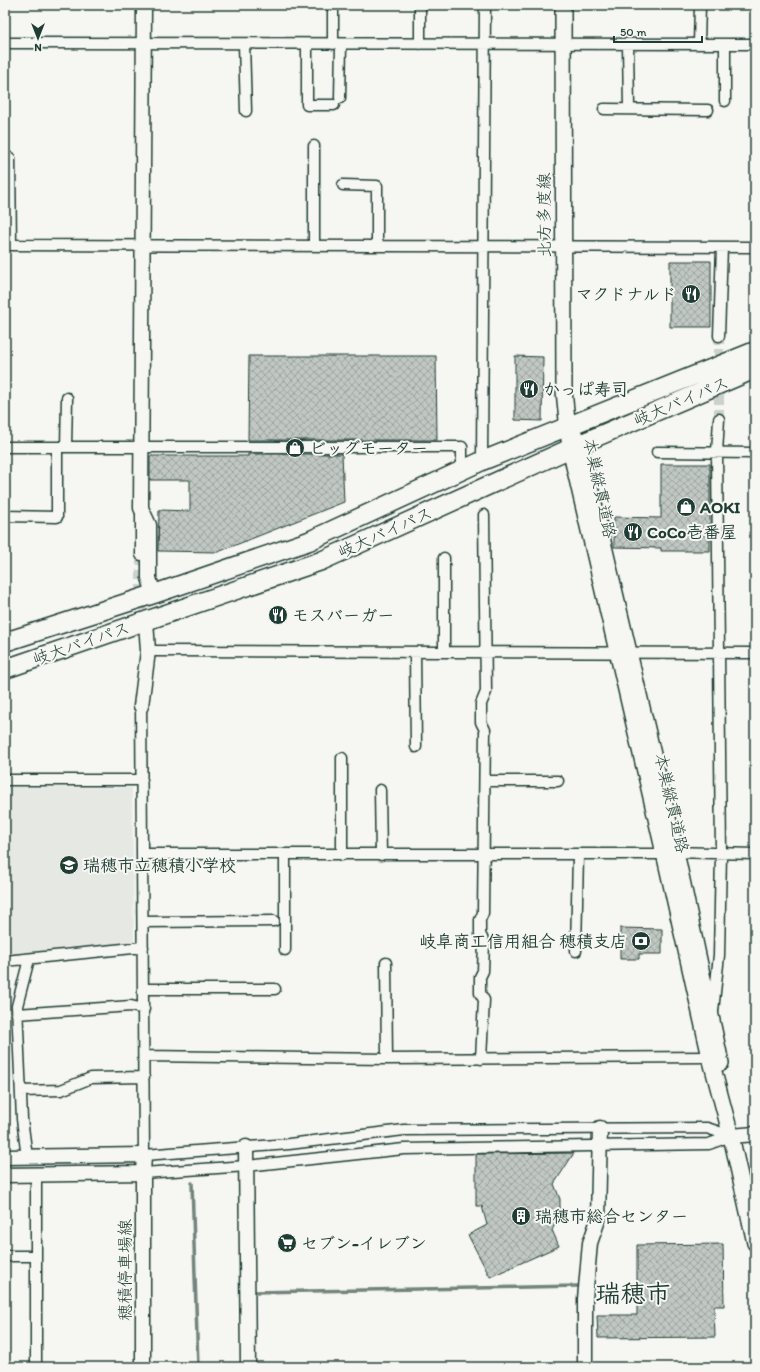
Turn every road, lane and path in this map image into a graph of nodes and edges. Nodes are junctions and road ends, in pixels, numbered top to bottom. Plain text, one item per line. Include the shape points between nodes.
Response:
1 (144, 5) edge
2 (333, 5) edge
3 (420, 5) edge
4 (485, 5) edge
5 (563, 5) edge
6 (700, 5) edge
7 (5, 43) edge
8 (143, 43) junction
9 (244, 44) junction
10 (307, 44) junction
11 (337, 44) junction
12 (420, 44) junction
13 (484, 44) junction
14 (699, 44) junction
15 (725, 44) junction
16 (755, 44) edge
17 (563, 45) junction
18 (628, 45) junction
19 (725, 101) dead end
20 (604, 109) dead end
21 (629, 109) junction
22 (708, 110) dead end
23 (246, 111) dead end
24 (314, 146) dead end
25 (10, 158) dead end
26 (343, 185) dead end
27 (8, 245) edge
28 (143, 246) junction
29 (314, 246) junction
30 (377, 246) junction
31 (483, 247) junction
32 (563, 247) junction
33 (722, 247) junction
34 (755, 247) edge
35 (719, 336) tunnel mouth
36 (755, 350) edge
37 (755, 369) edge
38 (67, 398) dead end
39 (719, 419) tunnel mouth
40 (568, 425) junction
41 (5, 447) edge
42 (142, 447) junction
43 (575, 447) junction
44 (62, 448) junction
45 (657, 452) dead end
46 (717, 452) junction
47 (755, 453) edge
48 (482, 462) junction
49 (462, 470) junction
50 (141, 508) junction
51 (484, 515) dead end
52 (5, 516) edge
53 (141, 555) tunnel mouth
54 (444, 558) dead end
55 (154, 594) junction
56 (146, 621) junction
57 (5, 642) edge
58 (148, 651) junction
59 (415, 652) junction
60 (444, 652) junction
61 (486, 652) junction
62 (623, 652) junction
63 (718, 653) junction
64 (755, 653) edge
65 (141, 666) dead end
66 (5, 669) edge
67 (141, 706) junction
68 (416, 747) dead end
69 (342, 758) dead end
70 (5, 780) edge
71 (142, 780) junction
72 (485, 781) junction
73 (558, 781) dead end
74 (380, 790) dead end
75 (668, 853) junction
76 (142, 854) junction
77 (484, 854) junction
78 (578, 854) junction
79 (720, 854) junction
80 (755, 854) edge
81 (285, 855) junction
82 (342, 855) junction
83 (381, 855) junction
84 (274, 921) dead end
85 (143, 922) junction
86 (143, 947) junction
87 (285, 950) dead end
88 (576, 951) dead end
89 (29, 959) junction
90 (5, 961) edge
91 (386, 963) dead end
92 (144, 989) junction
93 (275, 989) dead end
94 (144, 1009) junction
95 (17, 1014) junction
96 (713, 1016) junction
97 (144, 1056) junction
98 (710, 1057) junction
99 (386, 1059) junction
100 (481, 1059) junction
101 (144, 1077) junction
102 (21, 1091) junction
103 (600, 1128) junction
104 (755, 1134) edge
105 (735, 1136) junction
106 (599, 1146) junction
107 (246, 1147) junction
108 (144, 1155) junction
109 (5, 1157) edge
110 (27, 1157) junction
111 (247, 1166) junction
112 (143, 1173) junction
113 (36, 1174) junction
114 (5, 1175) edge
115 (755, 1200) edge
116 (755, 1243) edge
117 (5, 1256) edge
118 (36, 1256) junction
119 (36, 1367) edge
120 (143, 1367) edge
121 (248, 1367) edge
122 (585, 1367) edge

1 - 8 street
2 - 11 street
3 - 12 street
4 - 13 street
5 - 17 main road, 北方多度線
6 - 14 street
7 - 8 street
8 - 9 street
8 - 28 street
9 - 10 street
9 - 23 street
10 - 11 street
10 - 11 street via 307,105 337,102
11 - 12 street
12 - 13 street
13 - 17 street
13 - 31 street
14 - 15 street
14 - 18 street
15 - 16 street
15 - 19 street
17 - 18 street
17 - 32 main road, 北方多度線
18 - 21 street
20 - 21 street
21 - 22 street
24 - 29 street
25 - 27 street
26 - 30 street via 376,186
27 - 28 street
28 - 29 street
28 - 42 street
29 - 30 street
30 - 31 street
31 - 32 street
31 - 48 street
32 - 33 street
32 - 40 main road, 北方多度線 via 564,391
33 - 34 street
33 - 35 street
36 - 40 highway, 岐大バイパス
37 - 43 highway, 岐大バイパス
38 - 44 street
39 - 46 street
40 - 43 main road, 本巣縦貫道路
40 - 48 highway, 岐大バイパス
41 - 44 street
42 - 44 street
42 - 49 street via 462,447
42 - 50 street
43 - 56 highway, 岐大バイパス via 321,561
43 - 62 main road, 本巣縦貫道路
44 - 52 street via 57,517
45 - 46 street
46 - 47 street
46 - 63 street
48 - 49 highway, 岐大バイパス
49 - 55 highway, 岐大バイパス via 310,541
50 - 53 street
50 - 55 street via 149,525 149,578
51 - 61 street
54 - 60 street
55 - 57 highway, 岐大バイパス
56 - 58 street
56 - 66 highway, 岐大バイパス
58 - 59 street
58 - 67 street
59 - 60 street
59 - 68 street
60 - 61 street
61 - 62 street
61 - 72 street via 486,692 481,704 481,722 485,730
62 - 63 street
62 - 75 main road, 本巣縦貫道路
63 - 64 street
63 - 79 street
65 - 67 street
67 - 71 street
69 - 82 street
70 - 71 street
71 - 76 street
72 - 73 street
72 - 77 street
74 - 83 street
75 - 78 street
75 - 79 street
75 - 96 main road, 本巣縦貫道路
75 - 98 main road, 本巣縦貫道路
76 - 81 street
76 - 85 street
77 - 78 street
77 - 83 street
77 - 100 street via 484,913 480,920 480,934 484,942 483,971 480,977 480,993 484,1000
78 - 88 street
79 - 80 street
79 - 96 street via 719,955
81 - 82 street
81 - 87 street
82 - 83 street
84 - 85 street
85 - 86 street
86 - 89 street
86 - 92 street
89 - 90 street
89 - 95 street
91 - 99 street
92 - 93 street
92 - 94 street
94 - 95 street via 131,1006
94 - 97 street
95 - 102 street
96 - 105 main road, 本巣縦貫道路
97 - 99 street
97 - 101 street
98 - 100 street
98 - 105 main road, 本巣縦貫道路
99 - 100 street
101 - 102 street via 91,1078 62,1090
101 - 108 street
102 - 110 street
103 - 105 street via 706,1128
103 - 106 street
103 - 107 street via 404,1130
104 - 105 street
105 - 106 street via 709,1144
105 - 115 main road, 本巣縦貫道路
105 - 116 main road, 本巣縦貫道路
106 - 111 street via 404,1149
106 - 122 street via 598,1220 590,1242 585,1298
107 - 108 street
107 - 111 street
108 - 110 street
108 - 112 street, 穂積停車場線
109 - 110 street
111 - 112 street
111 - 121 street
112 - 113 street
112 - 120 street, 穂積停車場線
113 - 114 street
113 - 118 street
117 - 118 street
118 - 119 street

